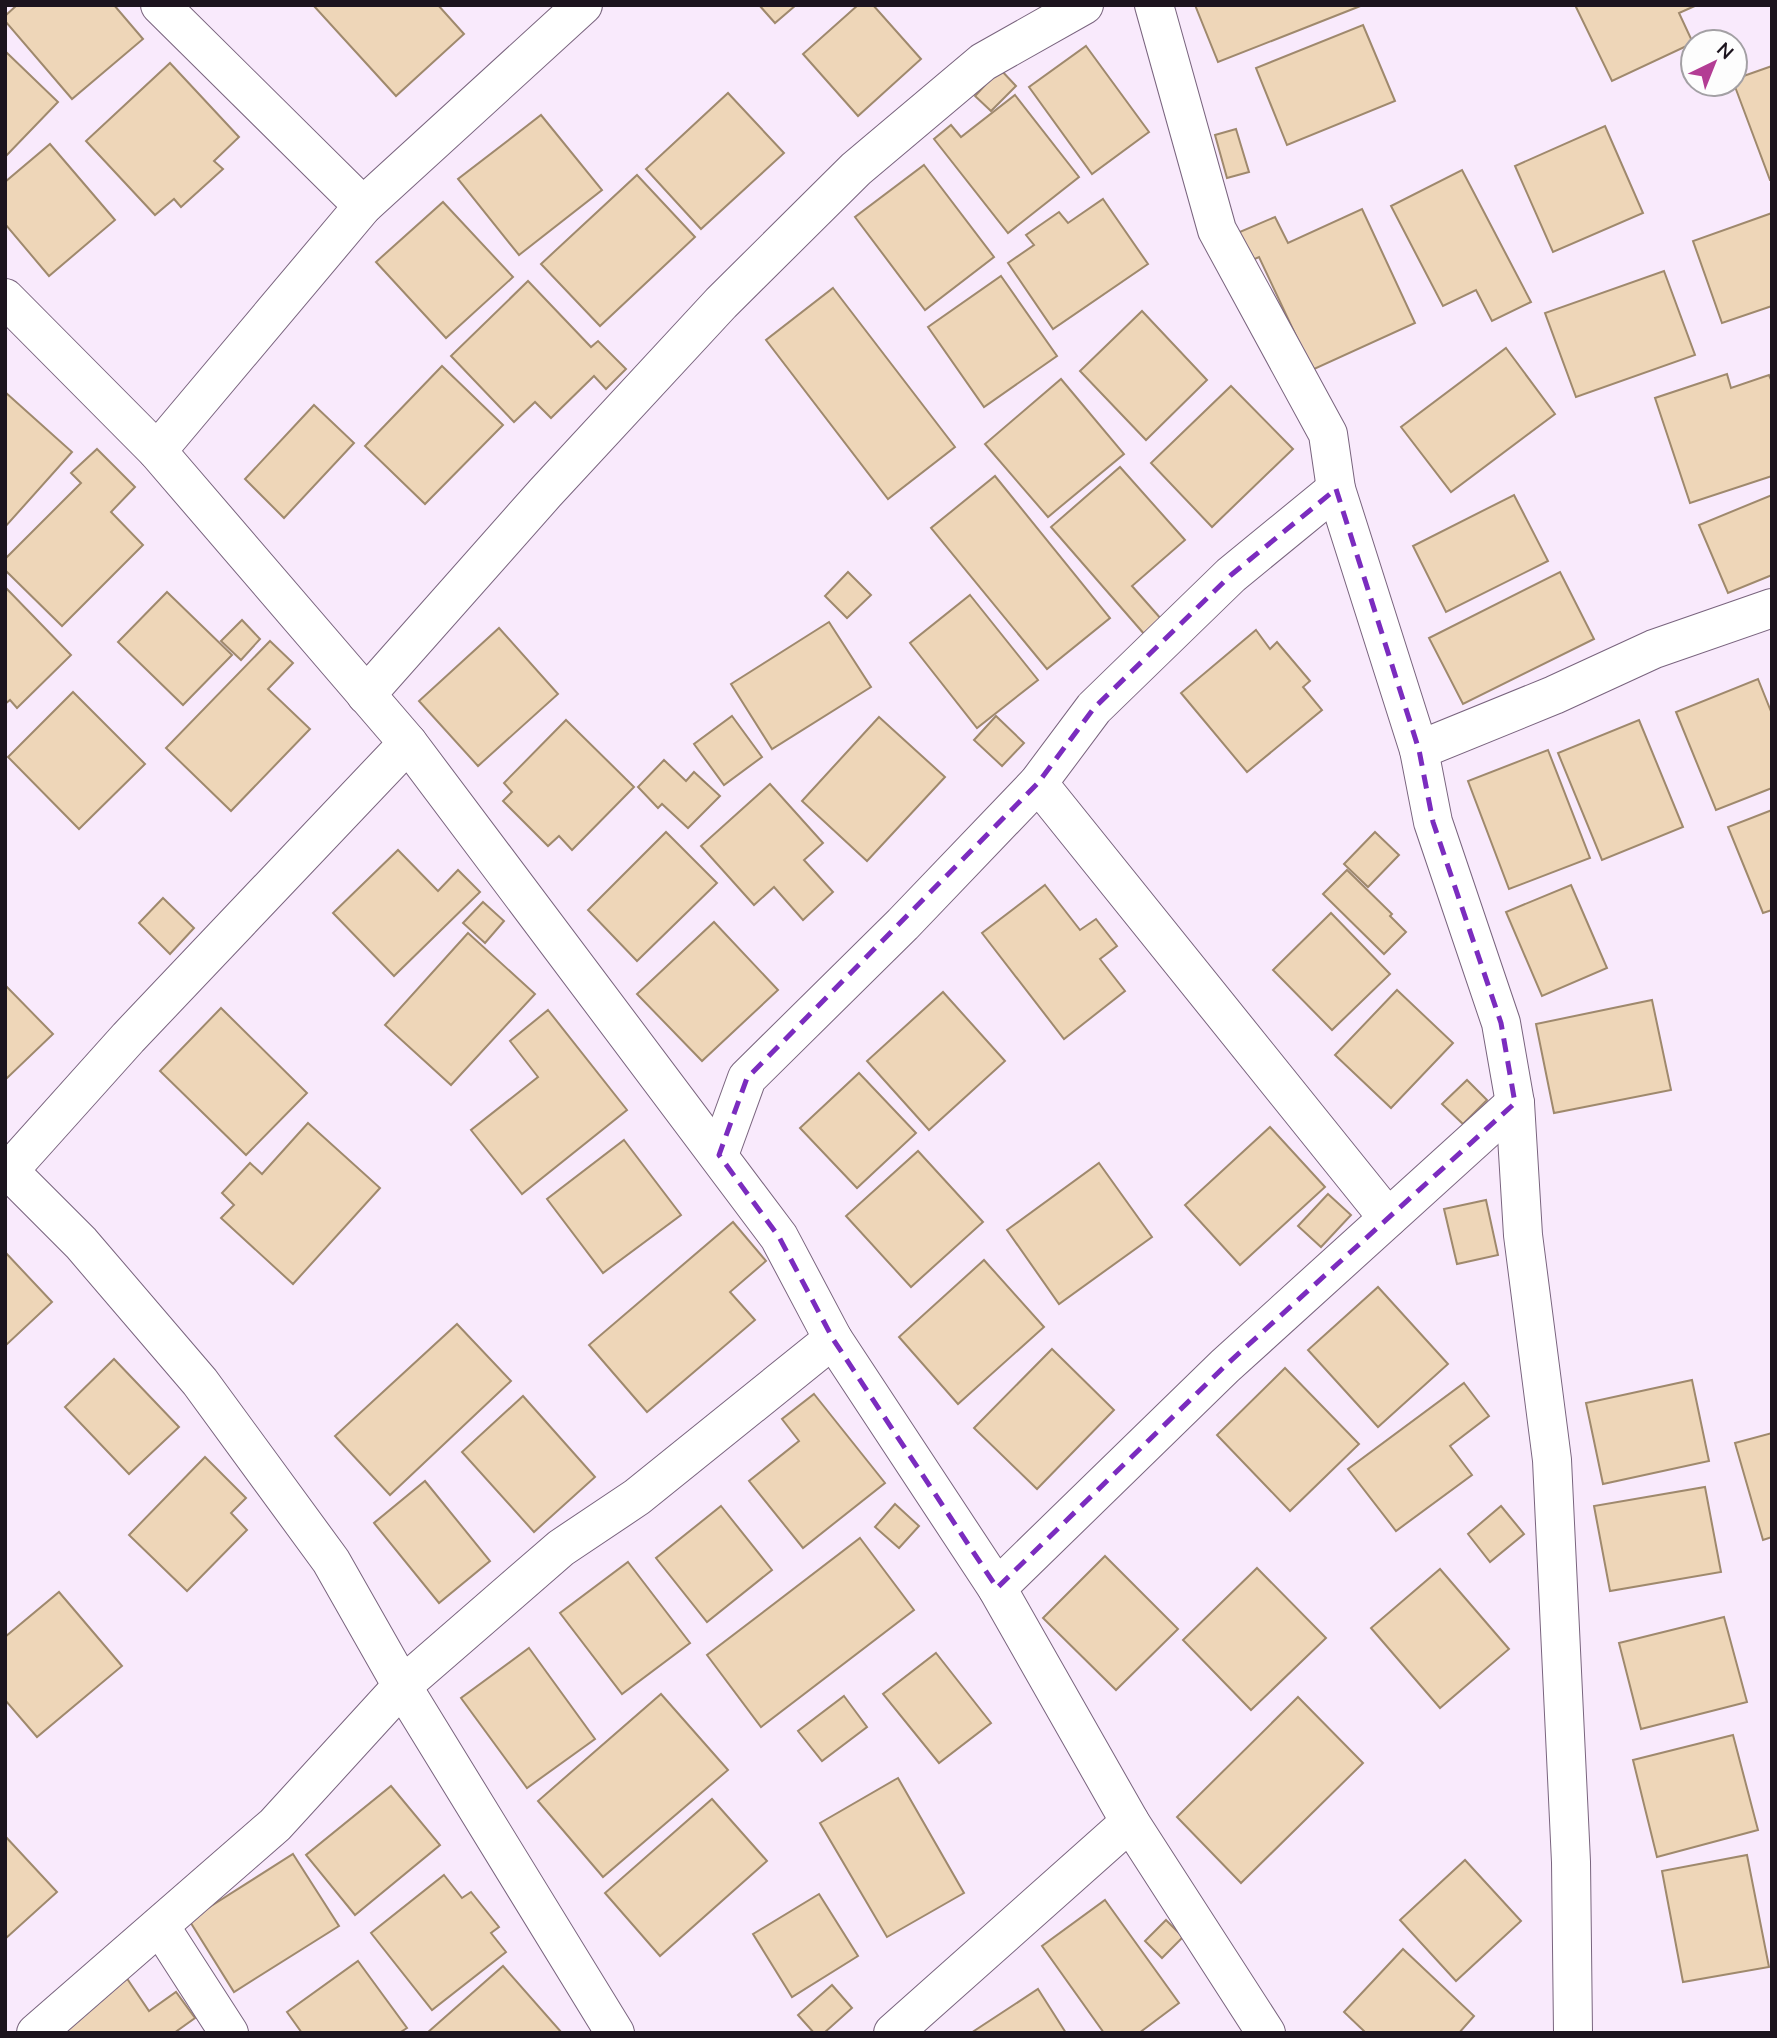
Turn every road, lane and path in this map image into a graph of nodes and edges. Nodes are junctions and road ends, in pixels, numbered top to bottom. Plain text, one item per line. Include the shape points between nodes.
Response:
1 (160, 5) edge
2 (583, 5) edge
3 (1084, 5) edge
4 (1154, 5) edge
5 (363, 206) junction
6 (5, 299) edge
7 (156, 451) junction
8 (1336, 489) junction
9 (1772, 608) edge
10 (366, 695) junction
11 (408, 743) junction
12 (1419, 750) junction
13 (1038, 783) junction
14 (1515, 1103) junction
15 (719, 1155) junction
16 (6, 1171) edge
17 (1388, 1218) junction
18 (833, 1339) junction
19 (998, 1588) junction
20 (402, 1686) junction
21 (1130, 1822) junction
22 (160, 1926) junction
23 (36, 2033) edge
24 (229, 2033) edge
25 (615, 2033) edge
26 (893, 2033) edge
27 (1266, 2033) edge
28 (1573, 2033) edge

1 - 5 street
2 - 5 street
3 - 10 street via 983,62 856,169 720,303
4 - 8 street via 1217,230 1328,434
5 - 7 street
6 - 7 street
7 - 10 street
8 - 12 street
8 - 13 street via 1231,575 1094,708
9 - 12 street via 1654,649
10 - 11 street
11 - 15 street
11 - 16 street
12 - 14 street via 1433,822 1501,1023
13 - 15 street via 747,1078
13 - 17 street
14 - 17 street
14 - 28 street via 1524,1235 1552,1461 1571,1861
15 - 18 street via 779,1237
16 - 20 street via 81,1243 200,1382 331,1561
17 - 19 street via 1225,1366
18 - 19 street
18 - 20 street via 637,1497 561,1548
19 - 21 street
20 - 22 street via 275,1825
20 - 25 street
21 - 26 street
21 - 27 street
22 - 23 street
22 - 24 street

